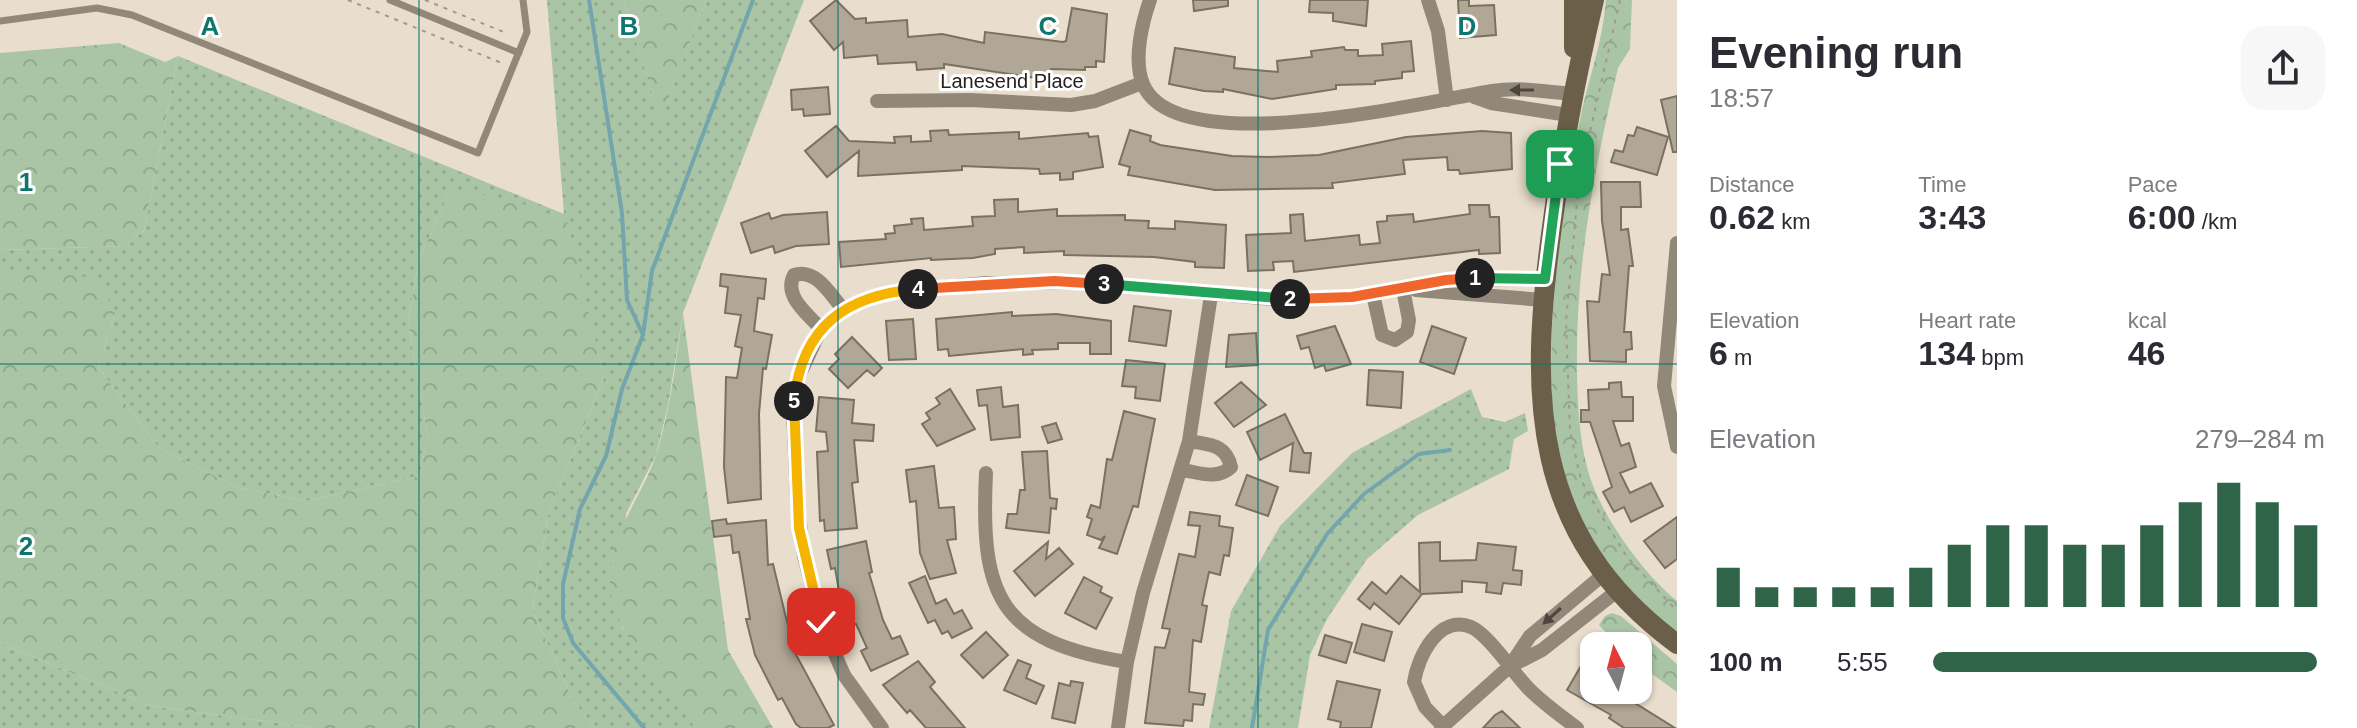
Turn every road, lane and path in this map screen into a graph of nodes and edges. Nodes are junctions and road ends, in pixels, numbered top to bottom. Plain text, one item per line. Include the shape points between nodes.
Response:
1 (348, 0) edge
2 (390, 0) edge
3 (425, 0) edge
4 (523, 0) edge
5 (1150, 0) edge
6 (1428, 0) edge
7 (1574, 0) edge
8 (1594, 0) edge
9 (1620, 0) edge
10 (0, 21) edge
11 (506, 33) dead end
12 (519, 53) junction
13 (513, 67) junction
14 (1142, 83) junction
15 (1573, 85) junction
16 (1473, 96) junction
17 (1447, 100) junction
18 (877, 101) dead end
19 (1568, 115) junction
20 (1677, 243) edge
21 (1545, 279) junction
22 (1403, 289) junction
23 (1373, 294) junction
24 (1211, 295) junction
25 (1544, 300) junction
26 (832, 318) junction
27 (1189, 441) junction
28 (1677, 447) edge
29 (1183, 470) junction
30 (986, 473) dead end
31 (1604, 574) junction
32 (1617, 591) junction
33 (1677, 611) edge
34 (1677, 644) edge
35 (1127, 662) junction
36 (1509, 667) junction
37 (1442, 727) edge
38 (882, 728) edge
39 (1118, 728) edge
40 (1577, 728) edge

1 - 13 path
2 - 12 lane
3 - 11 path
4 - 12 lane via 527,32
5 - 14 street via 1140,39
6 - 17 street via 1438,31
7 - 15 street
8 - 15 street
9 - 33 path via 1579,180 1566,321 1570,431 1581,480 1596,507 1627,557
10 - 13 lane via 97,8 132,15 478,153
12 - 13 lane
14 - 17 street via 1173,111 1251,122 1342,119
14 - 18 street, Lanesend Place via 1071,105
15 -> 16 street
15 - 19 street
16 - 17 street
16 - 19 street
19 - 21 street
20 - 28 street via 1664,386
21 - 22 street via 1446,280
21 - 25 street
22 - 23 street
22 - 23 street via 1409,320 1407,332 1395,340 1382,335
22 - 25 street
23 - 24 street via 1283,300
24 - 26 street via 1083,282 987,283 890,292
24 - 27 street
25 - 31 street via 1539,388 1548,453 1568,512
26 - 26 street via 791,295 794,275 812,275
26 - 38 street via 802,364 795,395 799,528 831,648 856,695
27 - 29 street
27 - 29 street via 1221,448 1231,467 1213,476
29 - 35 street
30 - 35 street via 987,564 1011,612 1036,634 1067,650
31 - 32 street
31 -> 36 street via 1530,636
32 - 34 street
32 - 36 street via 1542,650
35 - 39 street
36 - 37 street
36 - 37 street via 1474,628 1457,623 1442,628 1422,656 1414,682
36 - 40 street

